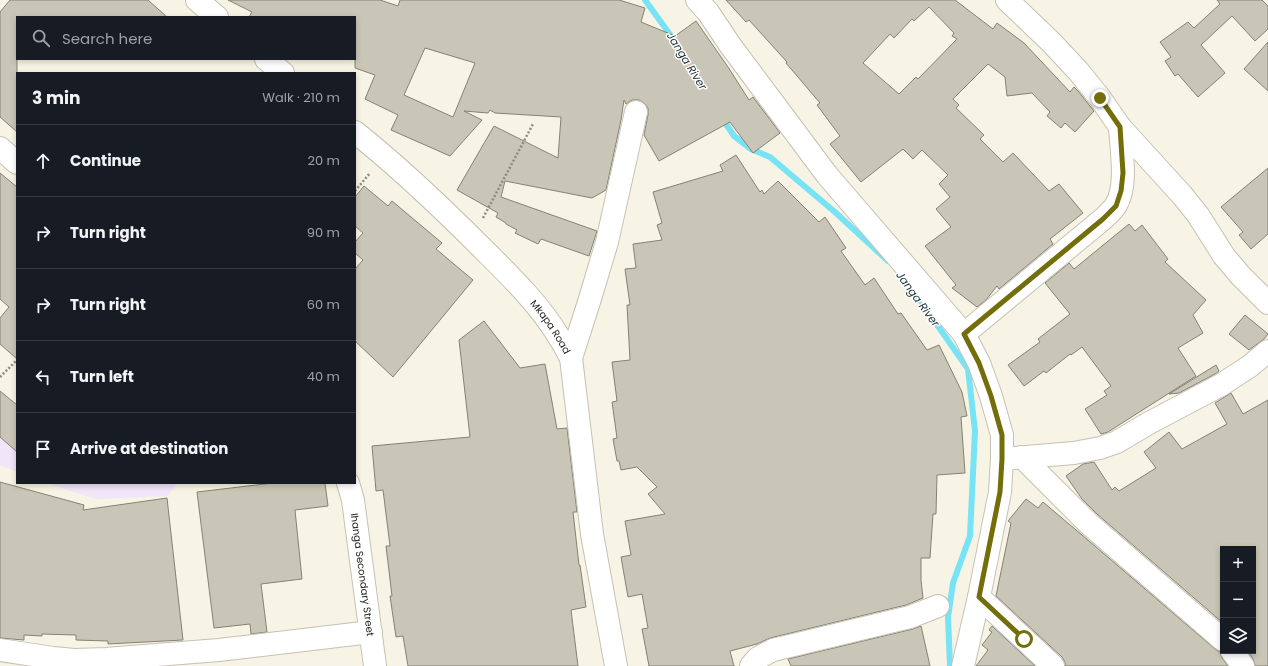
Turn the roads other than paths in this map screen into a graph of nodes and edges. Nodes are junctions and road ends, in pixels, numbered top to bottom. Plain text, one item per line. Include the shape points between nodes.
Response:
1 (697, 0) edge
2 (1007, 0) edge
3 (267, 60) edge
4 (282, 72) edge
5 (636, 112) dead end
6 (1120, 127) junction
7 (356, 133) edge
8 (0, 148) edge
9 (16, 162) edge
10 (1268, 303) edge
11 (964, 334) junction
12 (1268, 351) edge
13 (571, 358) junction
14 (1012, 458) junction
15 (348, 484) edge
16 (979, 597) junction
17 (938, 606) dead end
18 (371, 632) junction
19 (1220, 637) edge
20 (0, 650) edge
21 (1234, 654) edge
22 (375, 666) edge
23 (616, 666) edge
24 (751, 666) edge
25 (963, 666) edge
26 (1053, 666) edge
27 (1243, 666) edge

1 - 11 street via 827,175
2 - 6 street via 1052,42 1079,72
3 - 4 street
5 - 13 street via 607,242
6 - 10 street via 1182,195 1224,256
6 - 11 street via 1123,173 1116,206
7 - 13 street, Mkapa Road via 430,196 511,277 531,299
8 - 9 street
11 - 14 street via 979,363
12 - 14 street via 1221,385 1117,442 1074,453
13 - 23 street, Mkapa Road via 592,534
14 - 16 street via 1000,492
14 - 19 street
15 - 18 street, Ihanga Secondary Street via 353,500
16 - 25 street
16 - 26 street
17 - 24 street via 910,618 772,650 758,658
18 - 20 street via 219,650 106,659 74,660
18 - 22 street, Ihanga Secondary Street
21 - 27 street

